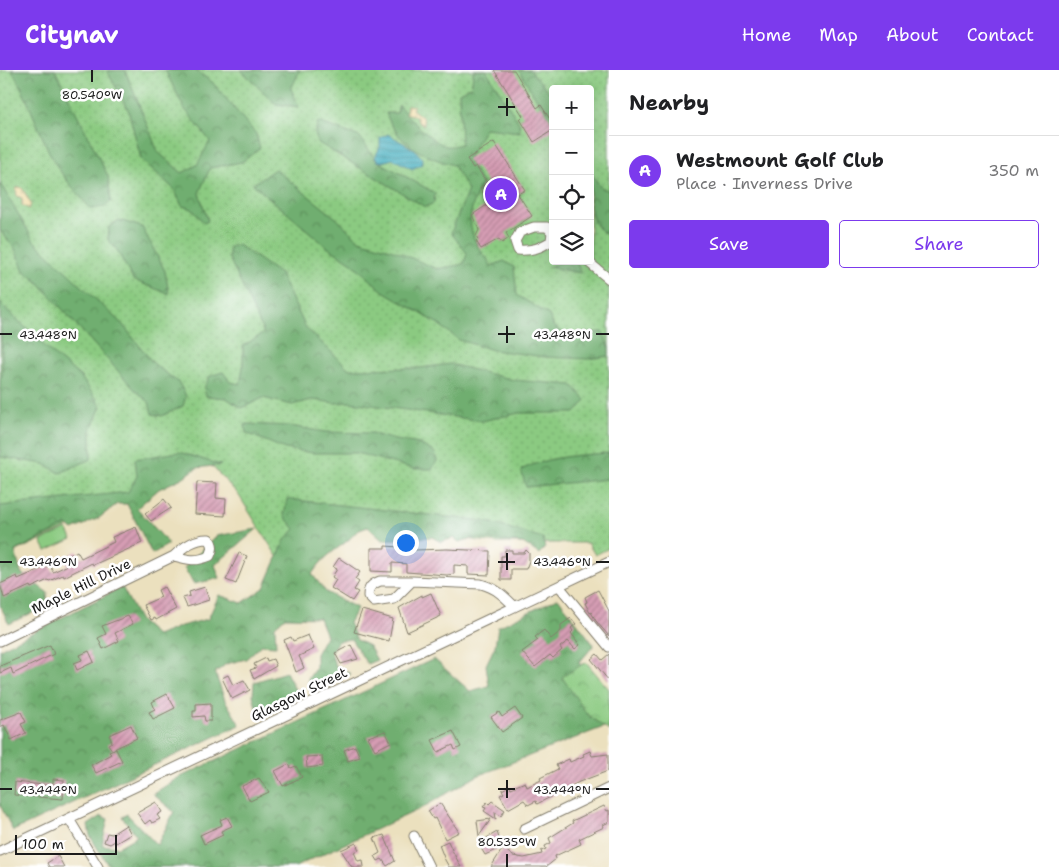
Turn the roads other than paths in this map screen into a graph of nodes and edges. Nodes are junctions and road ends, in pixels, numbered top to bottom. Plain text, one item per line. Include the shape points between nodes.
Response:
1 (592, 265) edge
2 (609, 279) edge
3 (174, 556) dead end
4 (609, 562) edge
5 (412, 581) dead end
6 (559, 586) junction
7 (514, 606) junction
8 (0, 641) edge
9 (609, 647) edge
10 (609, 788) edge
11 (68, 819) junction
12 (524, 829) dead end
13 (414, 836) dead end
14 (0, 851) edge
15 (98, 867) edge
16 (429, 867) edge

1 - 2 street
3 - 8 street, Maple Hill Drive
4 - 6 street, Glasgow Street
5 - 7 street via 491,586
6 - 7 street, Glasgow Street
6 - 9 street
7 - 11 street, Glasgow Street
10 - 12 street
11 - 14 street, Glasgow Street
11 - 15 street
13 - 16 street

